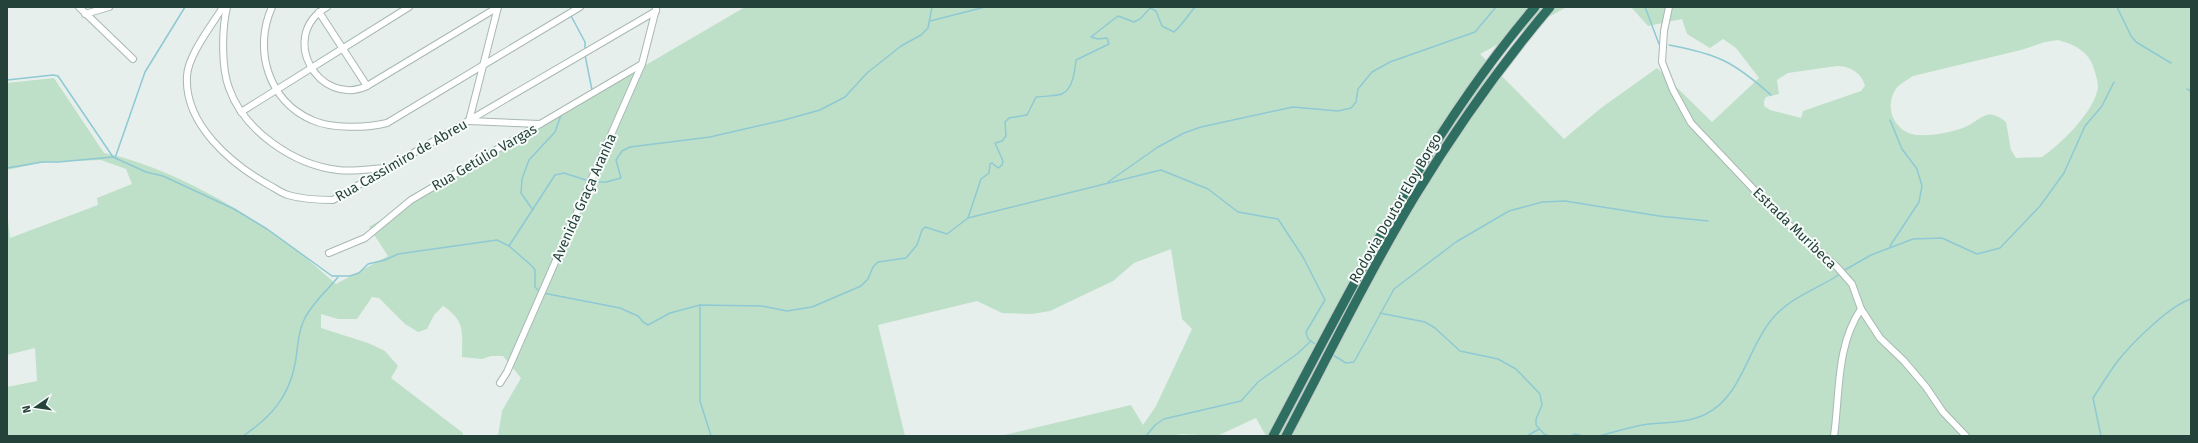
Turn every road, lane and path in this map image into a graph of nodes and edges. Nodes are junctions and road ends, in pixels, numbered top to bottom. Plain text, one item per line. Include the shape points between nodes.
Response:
1 (79, 7) edge
2 (109, 7) edge
3 (224, 7) edge
4 (227, 7) edge
5 (272, 7) edge
6 (327, 7) edge
7 (409, 7) edge
8 (498, 7) edge
9 (580, 7) edge
10 (1550, 7) edge
11 (1554, 7) edge
12 (1669, 7) edge
13 (656, 9) edge
14 (1532, 9) edge
15 (319, 12) junction
16 (85, 14) junction
17 (1538, 20) junction
18 (343, 48) junction
19 (133, 59) dead end
20 (642, 64) junction
21 (482, 67) junction
22 (311, 68) junction
23 (367, 86) junction
24 (275, 89) junction
25 (241, 112) junction
26 (469, 121) junction
27 (540, 124) junction
28 (385, 168) junction
29 (329, 254) dead end
30 (1861, 309) junction
31 (500, 383) dead end
32 (1273, 436) edge
33 (1286, 436) edge
34 (1834, 436) edge
35 (1966, 436) edge

1 - 16 street
2 - 16 street
3 - 28 street, Rua Cassimiro de Abreu via 189,63 187,77 190,101 202,127 224,152 250,174 287,194 320,200 333,200
4 - 25 street via 224,17 223,53 228,88
5 - 24 street via 265,21 262,44 267,70
6 - 15 street
7 - 18 street
8 - 21 street
8 - 23 street
9 - 21 street
10 - 17 highway, Rodovia Doutor Eloy Borgo
11 - 17 highway
12 - 30 street, Estrada Muribeca via 1662,62 1673,90 1691,123 1779,216 1837,267 1852,284
13 - 20 street, Avenida Graça Aranha
13 - 26 street, Rua Cassimiro de Abreu
14 - 32 highway, Rodovia Doutor Eloy Borgo via 1472,87 1404,192
15 - 18 street
15 - 22 street via 308,23 303,39
16 - 19 street
17 - 33 highway, Rodovia Doutor Eloy Borgo via 1482,94 1430,171
18 - 22 street
18 - 23 street
20 - 27 street, Rua Getúlio Vargas
20 - 31 street, Avenida Graça Aranha
21 - 24 street via 387,123 375,126 344,126 313,121 297,112
21 - 26 street
22 - 23 street via 320,79 334,88 350,91
22 - 24 street
24 - 25 street
25 - 28 street via 255,127 303,161 339,170
26 - 27 street
26 - 28 street, Rua Cassimiro de Abreu
27 - 29 street, Rua Getúlio Vargas via 411,200 365,238
30 - 34 street via 1851,324 1845,341
30 - 35 street, Estrada Muribeca via 1880,338 1904,361 1943,412

